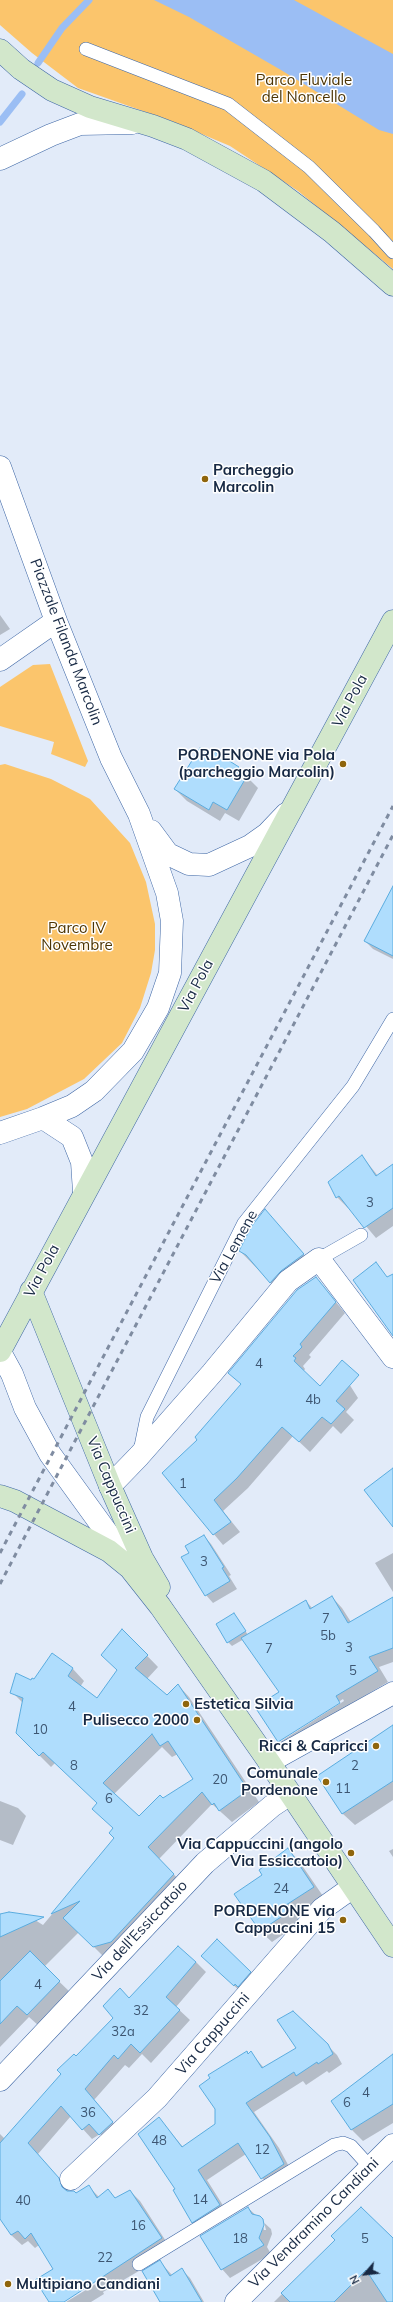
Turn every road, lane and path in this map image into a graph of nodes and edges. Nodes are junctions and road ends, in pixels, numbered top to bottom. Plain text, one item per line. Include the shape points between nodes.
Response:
1 (86, 49) dead end
2 (0, 50) edge
3 (153, 126) junction
4 (0, 159) edge
5 (393, 252) edge
6 (391, 278) edge
7 (0, 467) edge
8 (56, 621) junction
9 (393, 622) edge
10 (0, 660) edge
11 (292, 807) junction
12 (139, 814) junction
13 (393, 1019) edge
14 (43, 1118) junction
15 (4, 1133) edge
16 (84, 1192) junction
17 (361, 1235) dead end
18 (319, 1259) junction
19 (31, 1291) junction
20 (0, 1352) edge
21 (393, 1357) edge
22 (139, 1456) junction
23 (110, 1486) junction
24 (0, 1496) edge
25 (130, 1568) junction
26 (206, 1671) junction
27 (393, 1693) edge
28 (269, 1762) junction
29 (290, 1794) junction
30 (353, 1887) junction
31 (393, 1946) edge
32 (0, 2080) edge
33 (393, 2145) edge
34 (370, 2167) junction
35 (71, 2179) dead end
36 (139, 2264) dead end
37 (236, 2302) edge

1 - 5 lane via 228,104 310,167
2 - 3 main road via 49,88 90,107
3 - 4 street via 122,122 80,124
3 - 6 main road via 213,152 264,181
7 - 8 street, Piazzale Filanda Marcolin
8 - 10 street
8 - 12 street, Piazzale Filanda Marcolin via 111,758
9 - 11 main road, Via Pola
11 - 12 street, Piazzale Filanda Marcolin via 267,834 250,846 209,865 189,864 168,854
11 - 16 main road, Via Pola
12 - 14 street, Piazzale Filanda Marcolin via 168,900 172,921 170,973 158,1008 133,1051 94,1091 72,1106
13 - 22 lane, Via Lemene via 353,1086 244,1223 147,1417
14 - 15 street, Piazzale Filanda Marcolin
14 - 16 street via 72,1137 82,1162
16 - 19 main road, Via Pola
17 - 18 lane
18 - 21 street
18 - 22 street via 288,1281
19 - 20 main road, Via Pola
19 - 23 main road, Via Cappuccini
20 - 25 street, Via Cappuccini via 25,1408 50,1454 113,1540
22 - 23 street
23 - 26 main road, Via Cappuccini via 142,1558
24 - 25 main road, Via Cappuccini via 15,1501 109,1551
25 - 26 main road, Via Cappuccini
26 - 28 main road, Via Cappuccini
27 - 28 street
28 - 29 main road, Via Cappuccini
29 - 30 main road, Via Cappuccini
29 - 32 street, Via dell'Essiccatoio via 272,1806 205,1863
30 - 31 main road, Via Cappuccini
30 - 35 street, Via Cappuccini via 322,1909 157,2098
33 - 34 street, Via Vendramino Candiani
34 - 36 lane via 350,2146 343,2143 334,2145
34 - 37 street, Via Vendramino Candiani

